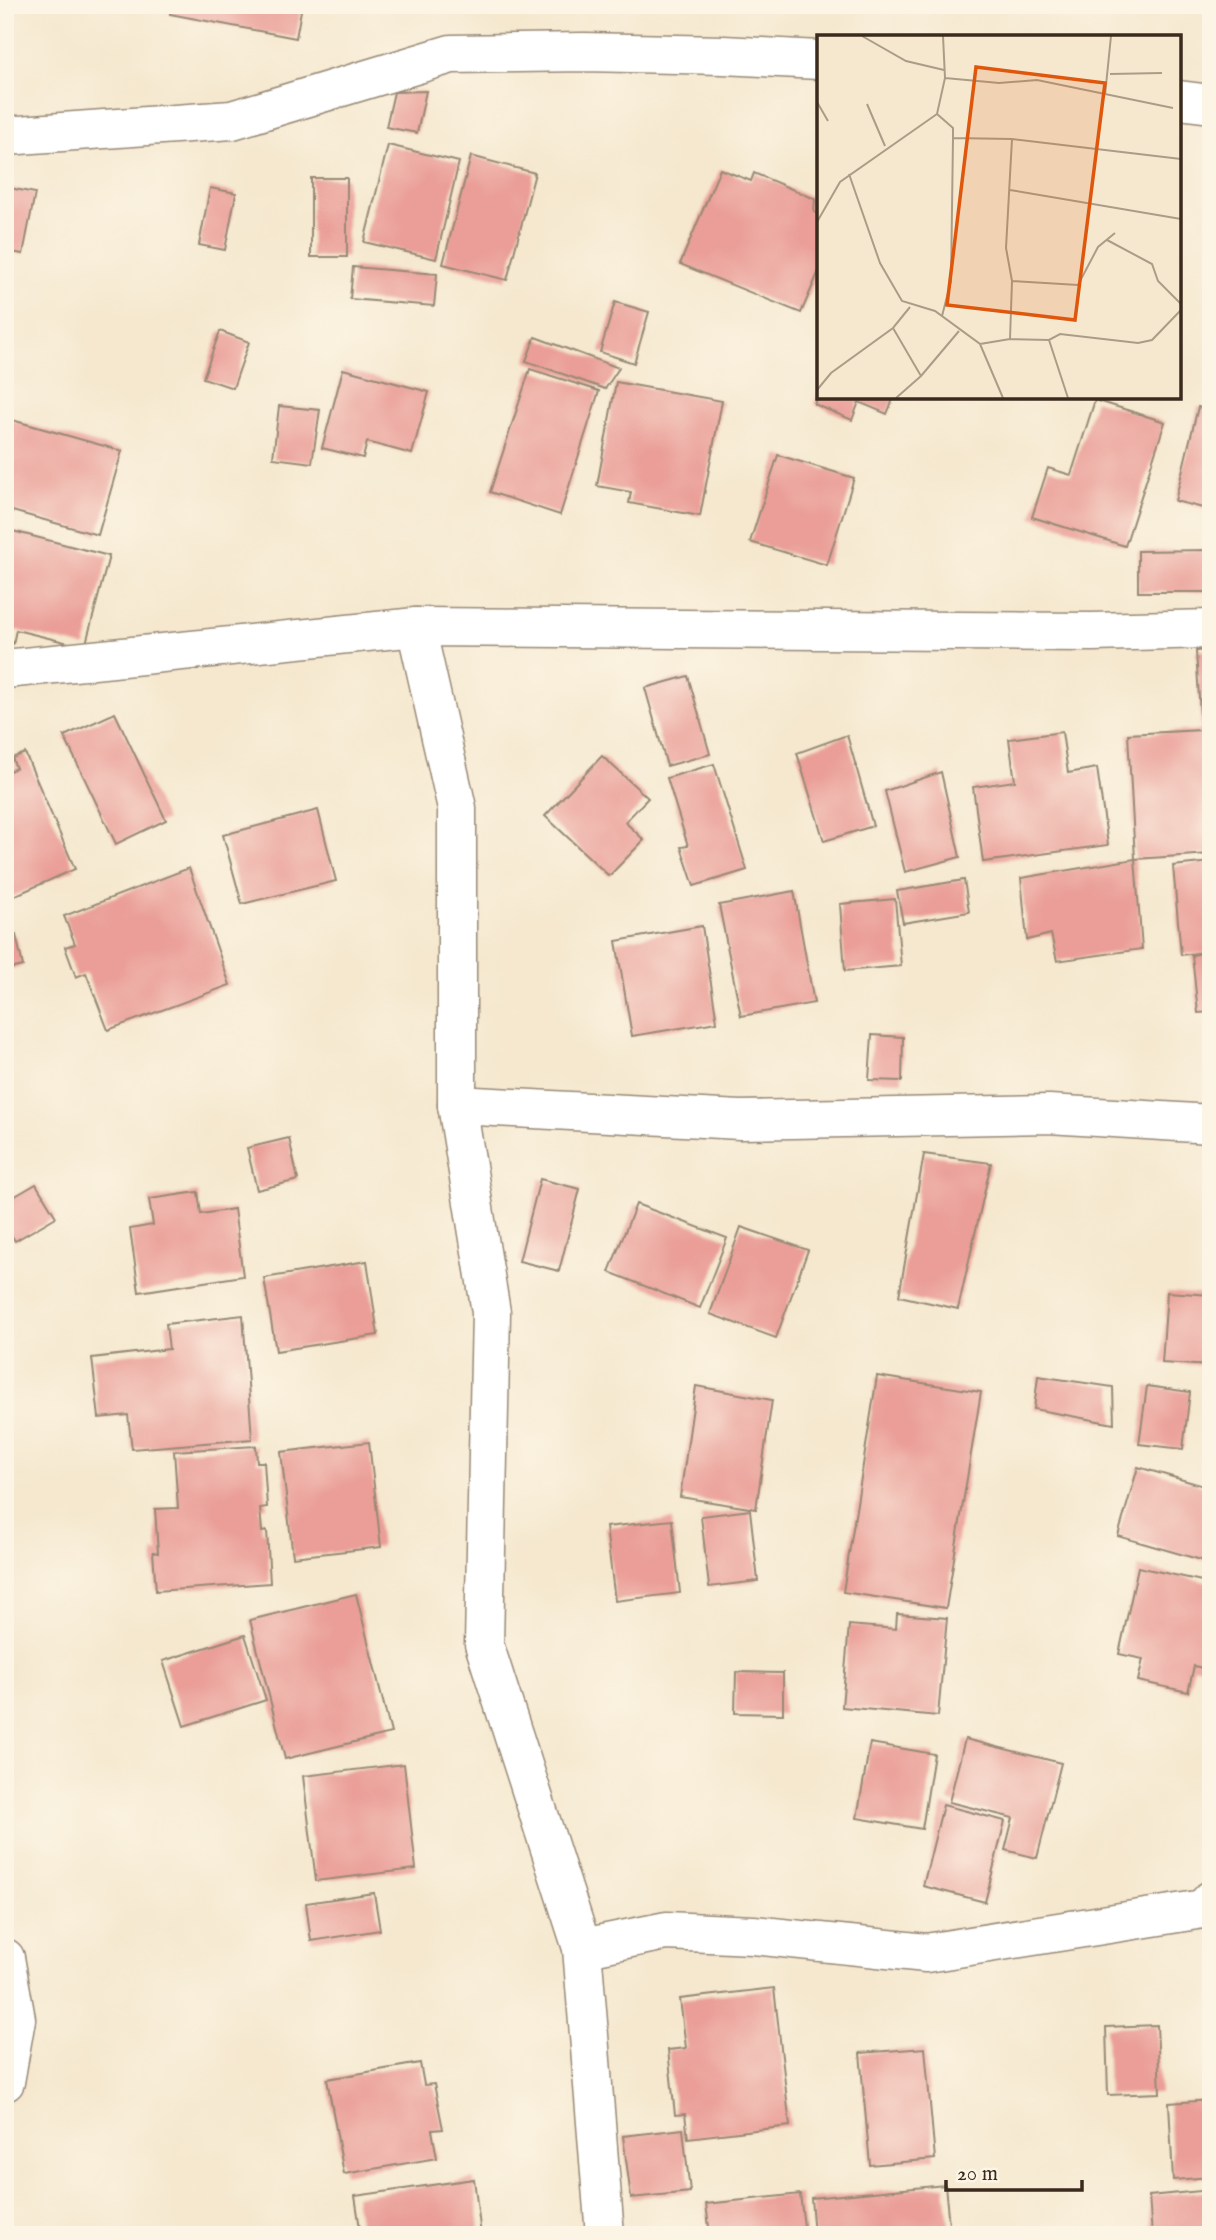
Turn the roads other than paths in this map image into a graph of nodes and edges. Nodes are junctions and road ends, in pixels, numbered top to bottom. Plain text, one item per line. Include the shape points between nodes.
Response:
1 (817, 60) edge
2 (1181, 100) edge
3 (1211, 104) edge
4 (5, 136) edge
5 (416, 627) junction
6 (1211, 629) edge
7 (5, 669) edge
8 (457, 1105) junction
9 (1211, 1124) edge
10 (1211, 1899) edge
11 (582, 1948) junction
12 (5, 1958) edge
13 (5, 2082) edge
14 (605, 2235) edge

1 - 4 street via 598,52 452,54 232,121
2 - 3 street
5 - 6 street
5 - 7 street
5 - 8 street via 457,808
8 - 9 street via 740,1120 1049,1114
8 - 11 street via 491,1312 484,1644
10 - 11 street via 1203,1909 926,1953 666,1931
11 - 14 street
12 - 13 street via 16,2019

